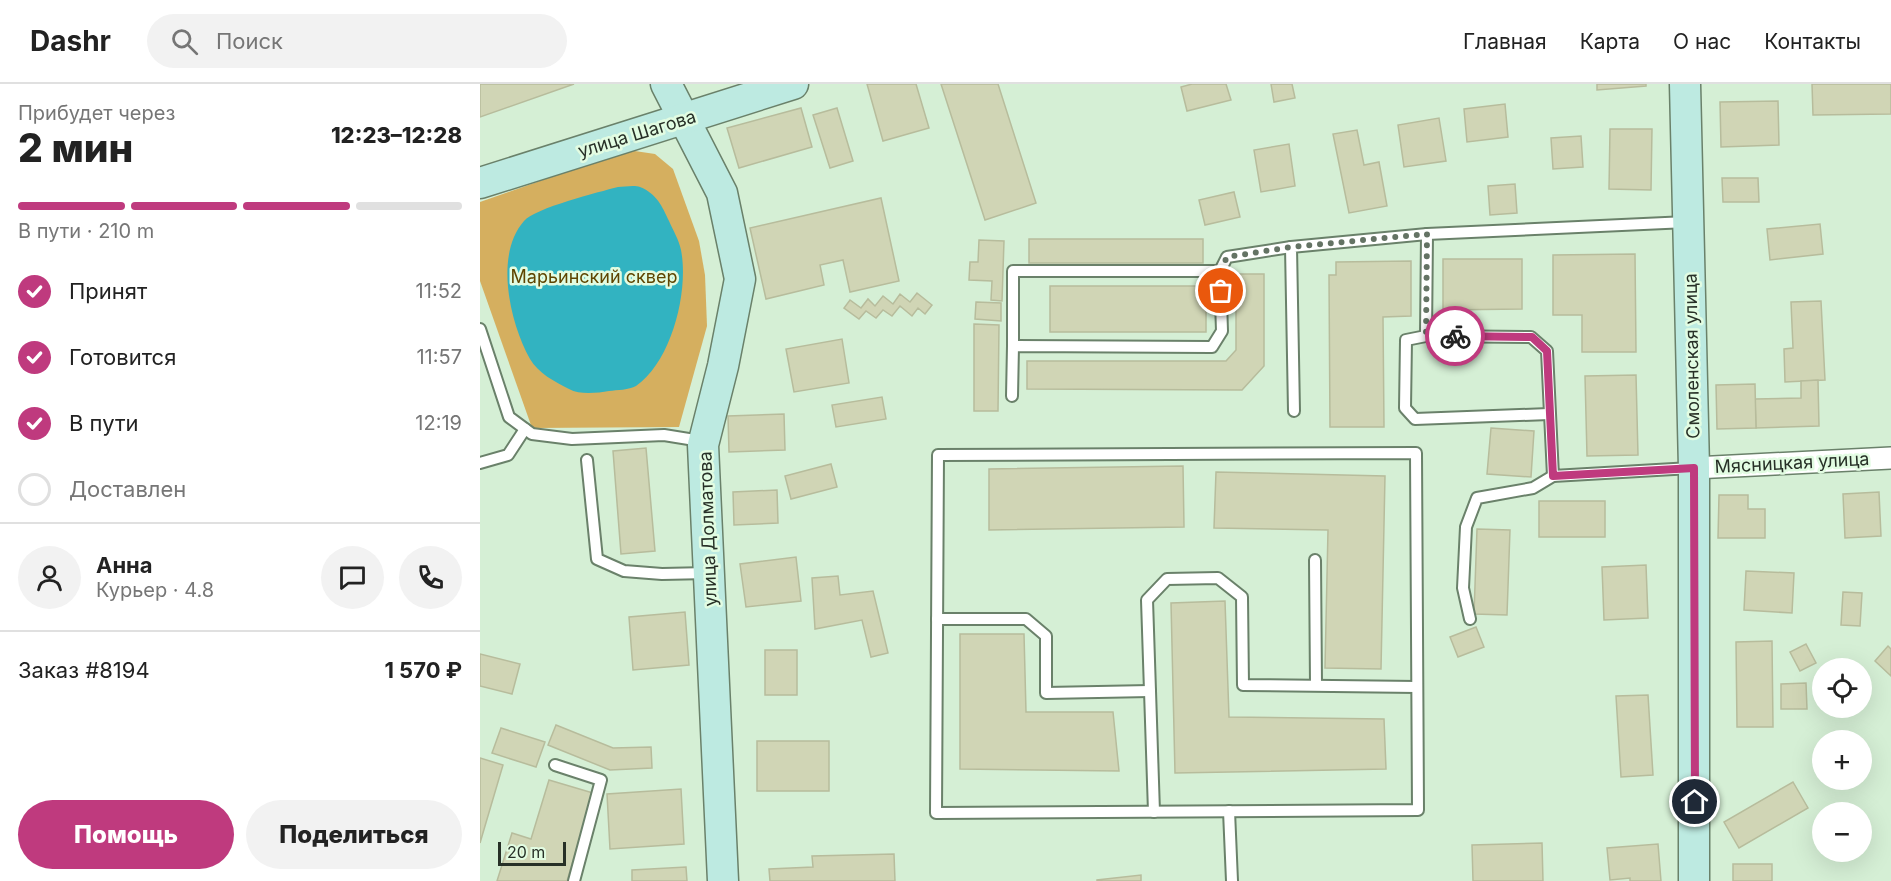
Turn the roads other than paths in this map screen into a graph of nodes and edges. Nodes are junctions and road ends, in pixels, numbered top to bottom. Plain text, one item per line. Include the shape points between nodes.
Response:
1 (666, 84) edge
2 (793, 84) edge
3 (1685, 84) edge
4 (685, 118) junction
5 (480, 183) edge
6 (1689, 222) junction
7 (1427, 234) junction
8 (1291, 247) junction
9 (1220, 271) junction
10 (480, 329) edge
11 (1426, 336) junction
12 (1013, 346) junction
13 (1012, 396) dead end
14 (1294, 411) dead end
15 (1549, 414) junction
16 (525, 429) junction
17 (704, 441) junction
18 (1891, 458) edge
19 (587, 460) dead end
20 (480, 463) edge
21 (1694, 468) junction
22 (1553, 476) junction
23 (1316, 560) dead end
24 (709, 573) junction
25 (937, 619) junction
26 (1470, 619) dead end
27 (1316, 685) junction
28 (1417, 687) junction
29 (1150, 691) junction
30 (555, 765) dead end
31 (1154, 812) junction
32 (1229, 812) junction
33 (574, 881) edge
34 (723, 881) edge
35 (1232, 881) edge
36 (1695, 881) edge

1 - 4 street, улица Долматова
2 - 4 street, улица Шагова
3 - 6 street, Смоленская улица
4 - 5 street, улица Шагова
4 - 17 street, улица Долматова via 722,194 740,279
6 - 7 lane
6 - 21 street, Смоленская улица
7 - 8 lane
7 - 11 lane
8 - 9 lane via 1227,257
8 - 14 lane
9 - 12 lane via 1222,331 1212,347
9 - 12 lane via 1013,271
10 - 16 lane via 508,417
11 - 15 lane via 1532,337 1547,351
11 - 15 lane via 1406,340 1405,408 1415,419
12 - 13 lane
15 - 22 lane
16 - 17 lane via 532,434 572,439 664,435
16 - 20 lane via 508,455
17 - 24 street, улица Долматова
18 - 21 street, Мясницкая улица
19 - 24 lane via 597,559 624,571
21 - 22 lane
21 - 36 street, Смоленская улица
22 - 26 lane via 1533,488 1477,498 1466,527 1463,588
23 - 27 lane
24 - 34 street, улица Долматова
25 - 28 lane via 938,454 1416,453
25 - 29 lane via 1026,619 1046,636 1046,693
25 - 31 lane via 936,813
27 - 28 lane
27 - 29 lane via 1243,685 1242,597 1218,578 1167,579 1147,600
28 - 32 lane via 1418,810
29 - 31 lane
30 - 33 lane via 601,780
31 - 32 lane
32 - 35 lane

